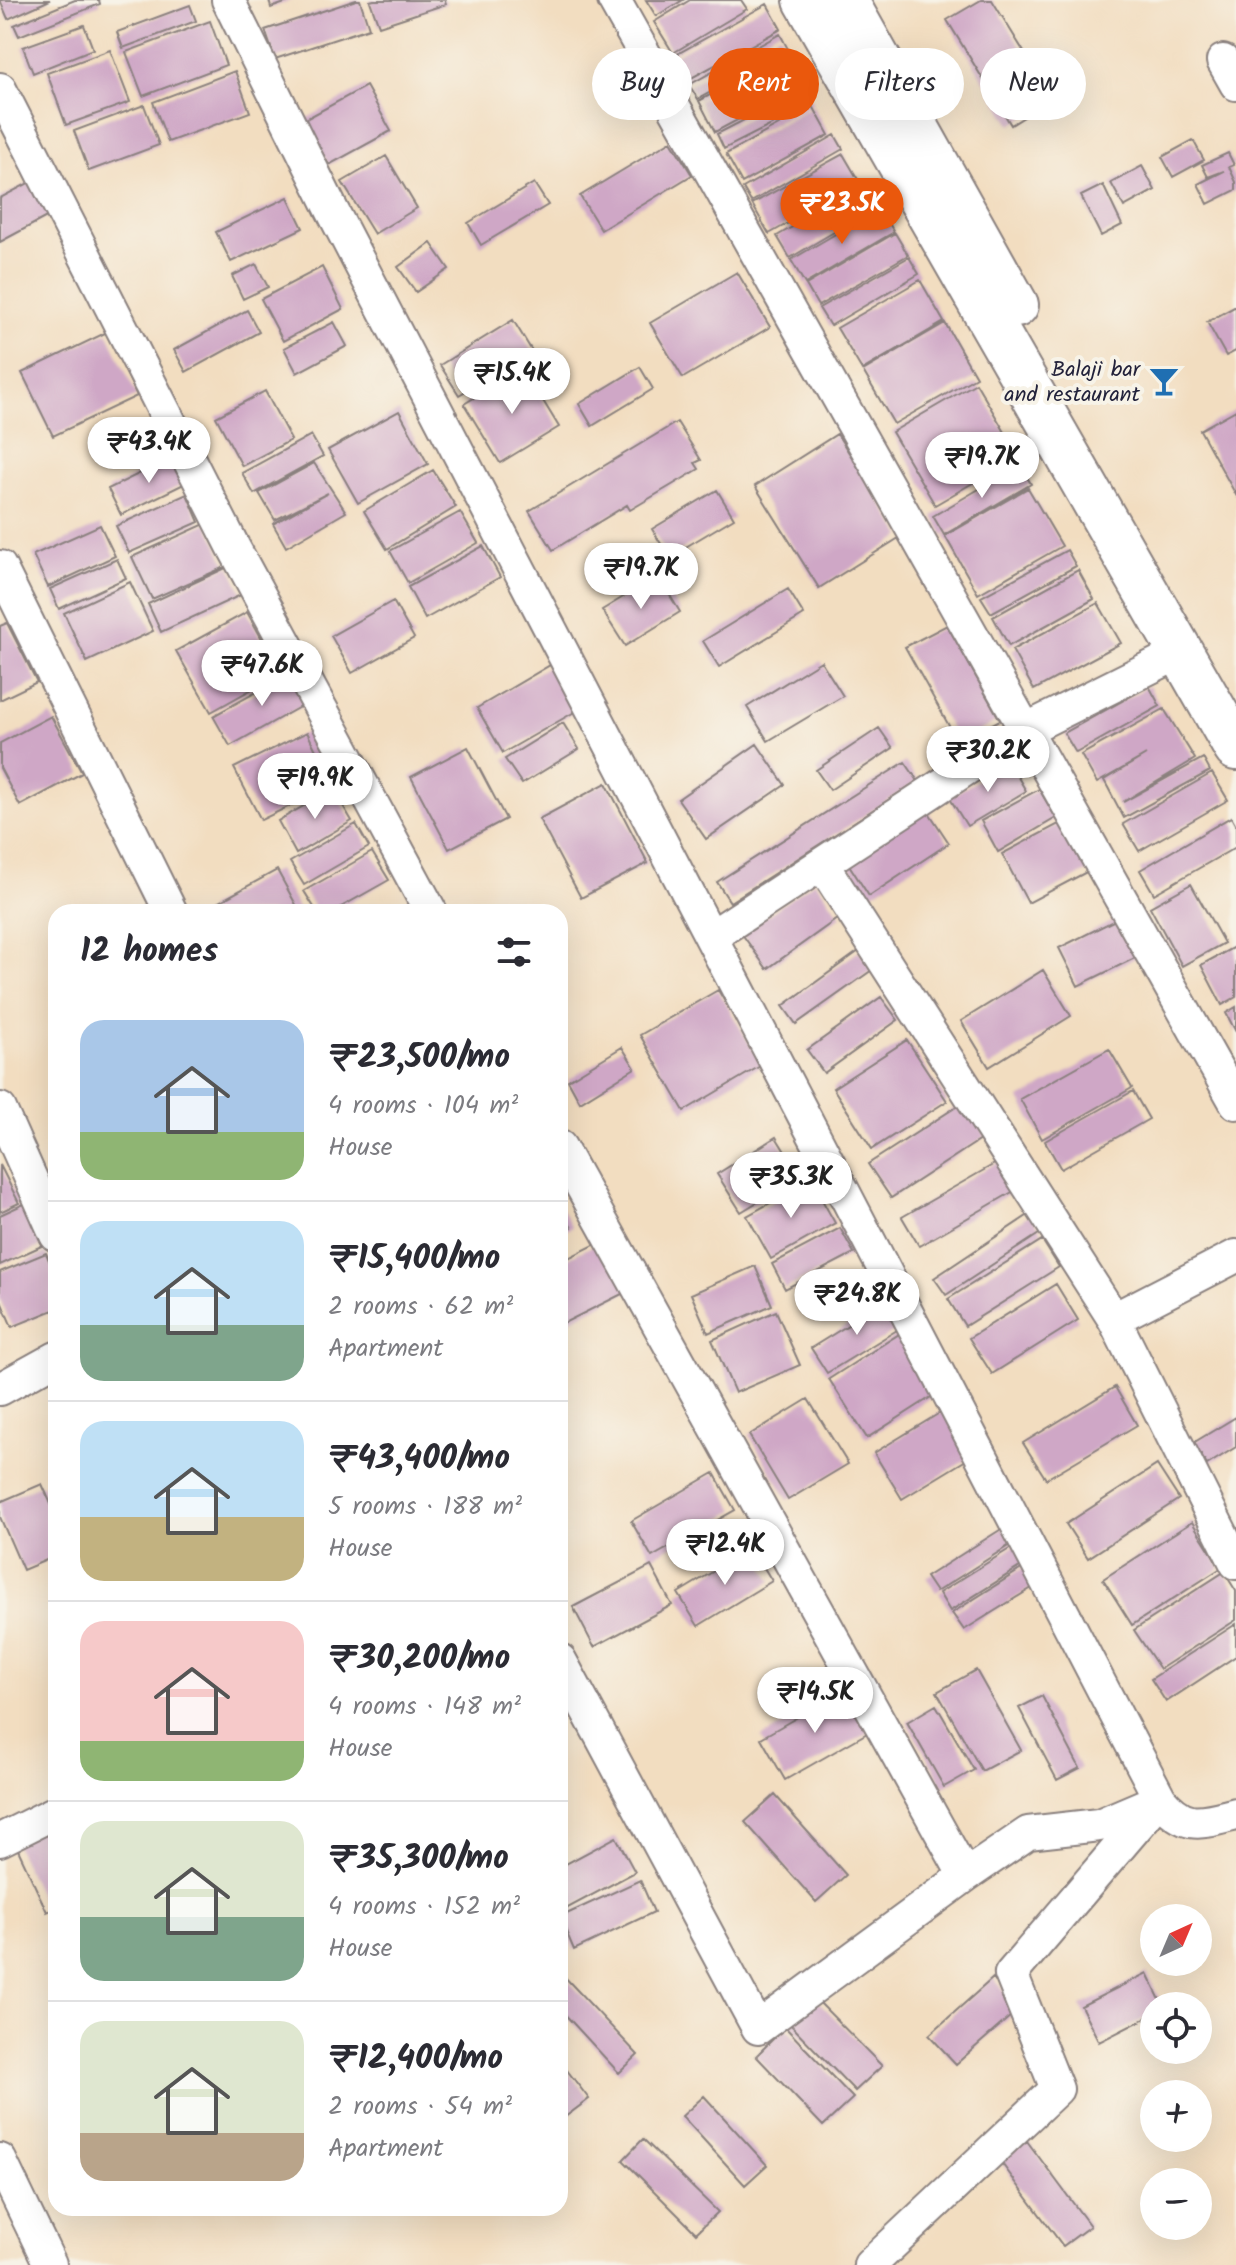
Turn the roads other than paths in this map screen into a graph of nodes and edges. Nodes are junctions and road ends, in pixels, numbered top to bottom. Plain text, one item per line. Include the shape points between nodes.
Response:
1 (228, 0) edge
2 (614, 0) edge
3 (806, 0) edge
4 (845, 0) edge
5 (0, 89) edge
6 (0, 567) edge
7 (1181, 652) junction
8 (1236, 692) edge
9 (1027, 729) junction
10 (1236, 748) edge
11 (822, 864) junction
12 (167, 904) edge
13 (427, 904) edge
14 (712, 936) junction
15 (1236, 1103) edge
16 (0, 1109) edge
17 (568, 1161) edge
18 (48, 1217) edge
19 (1236, 1256) edge
20 (1114, 1319) junction
21 (48, 1362) edge
22 (0, 1389) edge
23 (1236, 1563) edge
24 (568, 1675) edge
25 (1160, 1799) junction
26 (1236, 1814) edge
27 (48, 1816) edge
28 (0, 1840) edge
29 (965, 1876) junction
30 (0, 2160) edge
31 (50, 2264) edge
32 (870, 2265) edge

1 - 14 street via 339,224
2 - 9 street
3 - 7 highway
4 - 8 highway
5 - 13 street via 234,548
6 - 12 street
7 - 9 street
7 - 10 highway
9 - 11 street
9 - 15 street
11 - 14 street
11 - 20 street
14 - 25 street
16 - 18 street
17 - 29 street
19 - 20 street
20 - 23 street
21 - 22 street
24 - 29 street via 758,2028
25 - 26 street via 1176,1817 1203,1823
25 - 29 street via 1099,1825 1028,1833
25 - 32 street via 1011,1974 1057,2089
27 - 28 street
30 - 31 street

